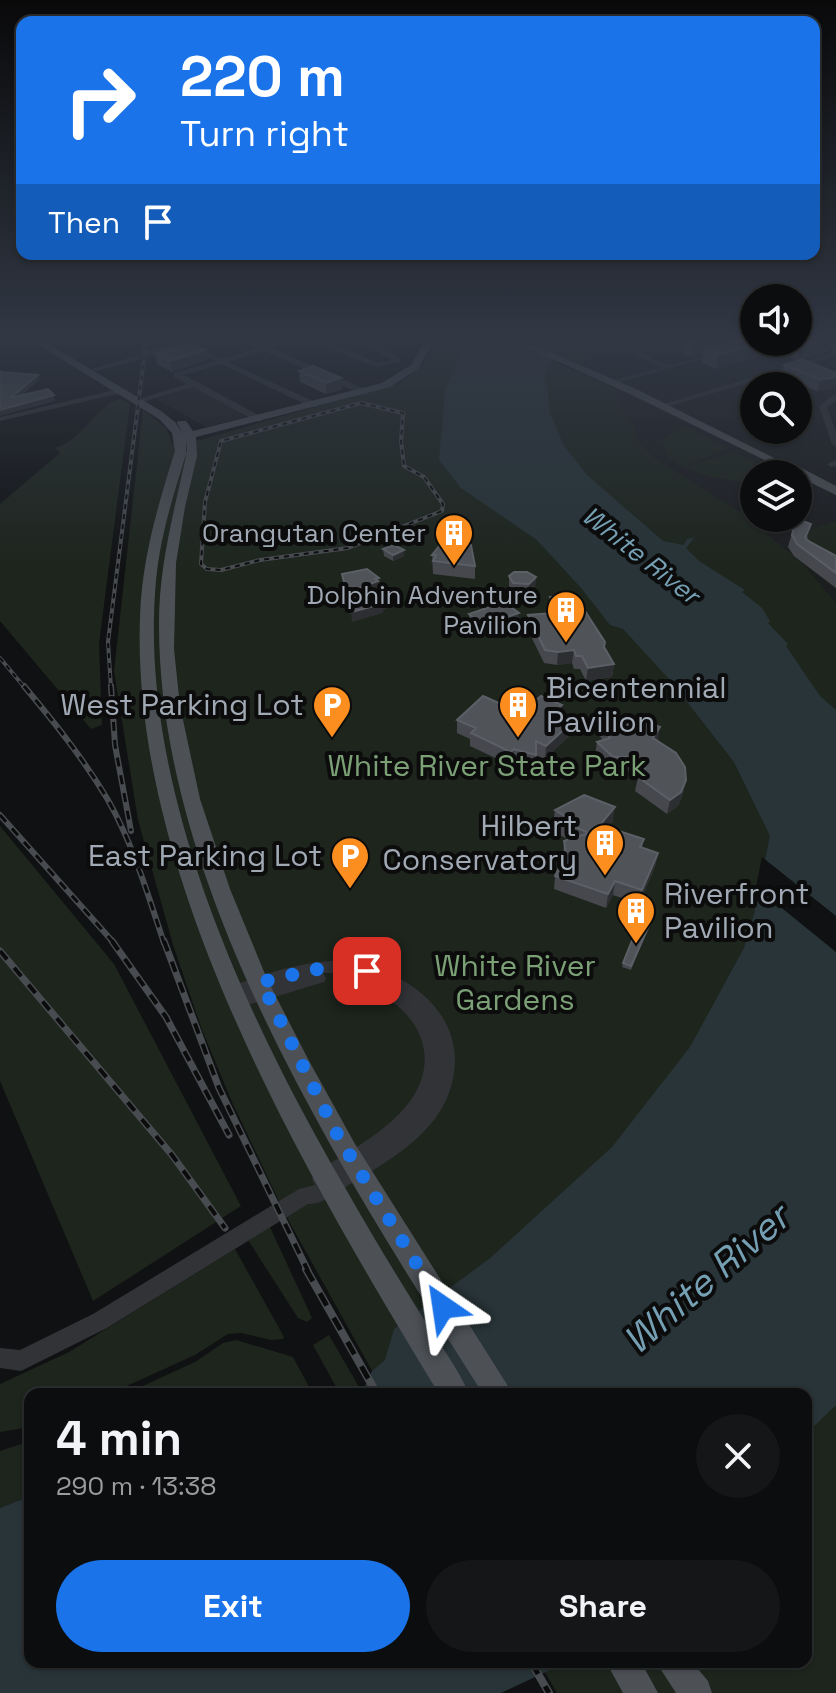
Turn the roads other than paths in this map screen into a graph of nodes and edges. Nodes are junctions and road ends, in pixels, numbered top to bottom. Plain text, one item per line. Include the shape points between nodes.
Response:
1 (21, 414) edge
2 (159, 414) edge
3 (169, 414) edge
4 (250, 414) edge
5 (279, 414) edge
6 (678, 414) edge
7 (826, 414) edge
8 (0, 419) edge
9 (259, 419) junction
10 (722, 435) junction
11 (186, 437) junction
12 (836, 444) edge
13 (771, 460) edge
14 (812, 479) edge
15 (817, 481) junction
16 (836, 491) edge
17 (263, 988) junction
18 (236, 996) junction
19 (10, 1360) edge
20 (451, 1388) edge
21 (495, 1388) edge
22 (626, 1668) edge
23 (677, 1668) edge
24 (642, 1693) edge
25 (696, 1693) edge

1 - 8 street
2 - 11 main road
3 - 11 main road via 179,420
4 - 9 street
5 - 9 main road
6 - 10 main road
7 - 12 street
9 - 11 main road
10 - 13 main road
10 - 15 main road
11 - 17 main road via 194,447 178,506 167,590 172,706 205,839
11 - 18 main road via 158,526 149,583 150,697 174,820
14 - 15 main road
15 - 16 main road
17 - 18 street
17 - 19 street via 322,968 346,967 383,975 412,992 434,1015 445,1042 443,1084 424,1118 374,1159 134,1301
17 - 21 main road via 338,1136
18 - 20 main road via 312,1154
22 - 24 main road
23 - 25 main road

